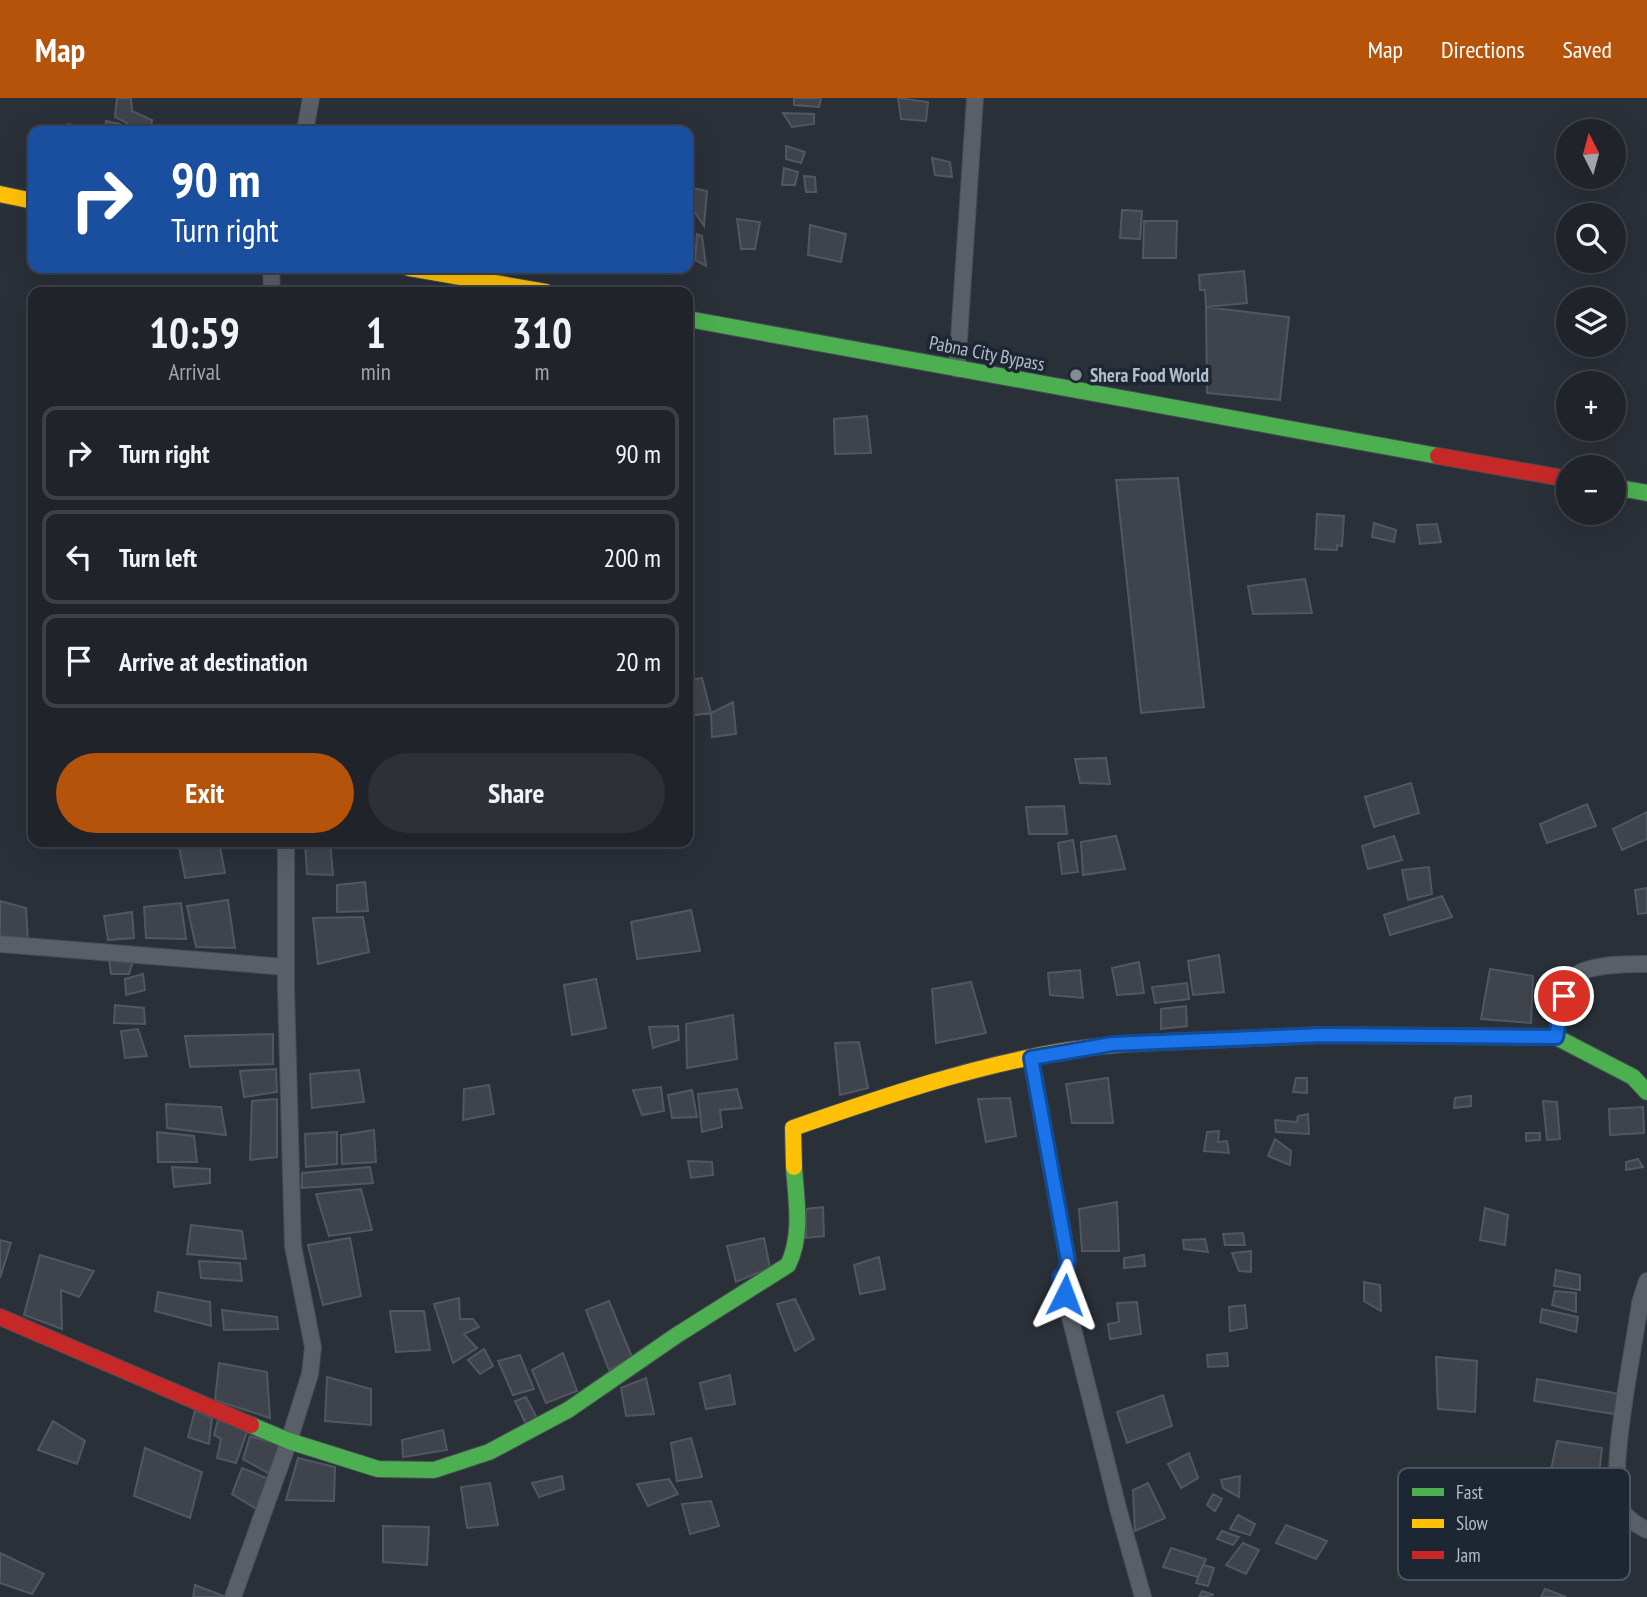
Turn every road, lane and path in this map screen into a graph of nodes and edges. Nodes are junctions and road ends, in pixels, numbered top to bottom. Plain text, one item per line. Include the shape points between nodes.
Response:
1 (311, 98) edge
2 (975, 98) edge
3 (306, 126) edge
4 (0, 194) edge
5 (28, 200) edge
6 (438, 273) edge
7 (517, 287) edge
8 (693, 319) edge
9 (957, 369) junction
10 (1556, 477) edge
11 (1626, 489) edge
12 (1647, 493) edge
13 (286, 847) edge
14 (0, 944) edge
15 (1647, 964) edge
16 (286, 967) junction
17 (1556, 1037) junction
18 (1031, 1058) junction
19 (1647, 1092) edge
20 (1647, 1281) edge
21 (0, 1317) edge
22 (289, 1441) junction
23 (1616, 1468) edge
24 (1630, 1520) edge
25 (1647, 1530) edge
26 (233, 1597) edge
27 (1143, 1597) edge

1 - 3 street
2 - 9 street
4 - 5 main road
6 - 7 main road
8 - 9 main road, Pabna City Bypass
9 - 10 main road, Pabna City Bypass
11 - 12 main road
13 - 16 street
14 - 16 street
15 - 17 street via 1615,964 1575,975 1564,996
16 - 22 street via 293,1246 313,1347 310,1374
17 - 18 main road via 1324,1035 1112,1044
17 - 19 main road via 1633,1076
18 - 22 main road via 795,1126 796,1232 794,1257 788,1265 530,1432 435,1470 378,1469
18 - 27 street via 1068,1261 1060,1277
20 - 23 street
21 - 22 main road
22 - 26 street
24 - 25 street

